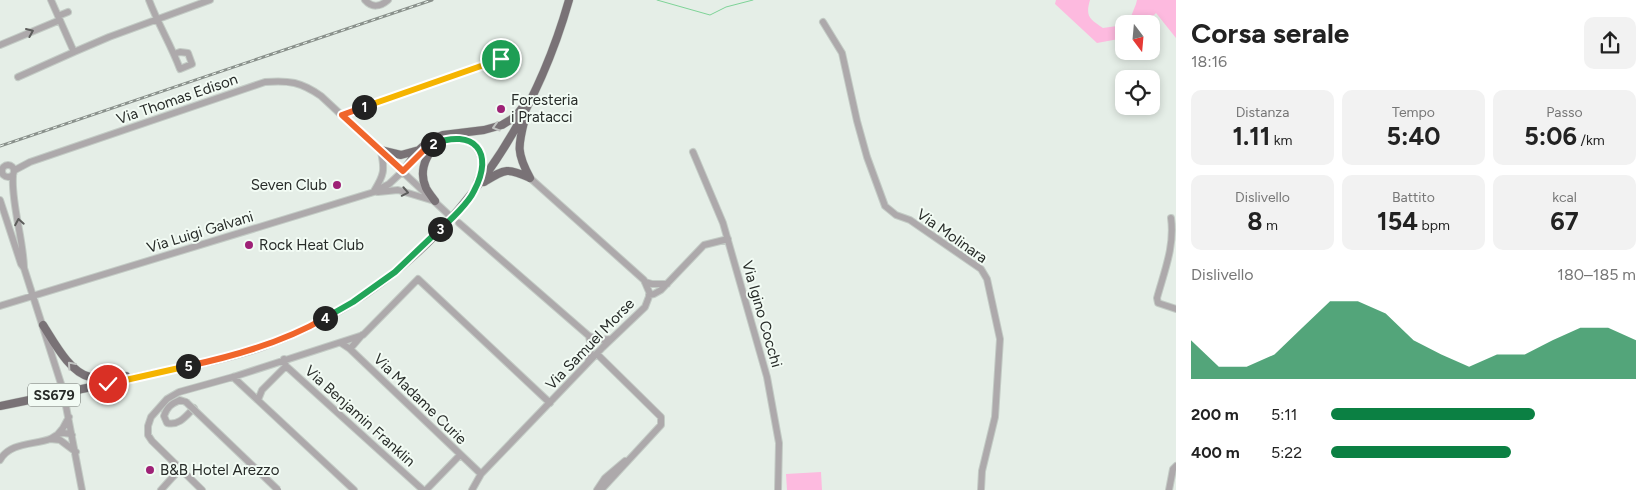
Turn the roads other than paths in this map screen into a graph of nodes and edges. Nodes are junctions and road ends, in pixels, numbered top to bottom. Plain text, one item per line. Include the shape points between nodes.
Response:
1 (51, 0) edge
2 (149, 0) edge
3 (210, 0) edge
4 (365, 0) edge
5 (388, 0) edge
6 (569, 0) edge
7 (68, 12) dead end
8 (59, 18) junction
9 (157, 20) junction
10 (823, 22) dead end
11 (0, 45) edge
12 (74, 52) junction
13 (516, 53) dead end
14 (174, 54) dead end
15 (18, 77) dead end
16 (532, 96) junction
17 (528, 106) junction
18 (342, 115) junction
19 (447, 140) junction
20 (380, 150) junction
21 (419, 150) junction
22 (693, 152) dead end
23 (1, 169) edge
24 (404, 169) junction
25 (13, 170) junction
26 (530, 178) junction
27 (480, 185) junction
28 (374, 192) junction
29 (474, 192) junction
30 (0, 200) edge
31 (434, 201) junction
32 (449, 215) dead end
33 (1171, 218) dead end
34 (459, 223) dead end
35 (728, 239) junction
36 (1174, 247) edge
37 (24, 268) junction
38 (645, 282) junction
39 (668, 283) junction
40 (662, 290) junction
41 (649, 292) junction
42 (33, 296) junction
43 (0, 306) edge
44 (645, 307) junction
45 (1176, 309) edge
46 (43, 326) junction
47 (363, 335) junction
48 (589, 336) junction
49 (611, 339) junction
50 (598, 340) junction
51 (340, 343) junction
52 (591, 347) junction
53 (350, 349) junction
54 (600, 350) junction
55 (285, 363) junction
56 (586, 365) junction
57 (150, 374) junction
58 (233, 377) junction
59 (63, 390) dead end
60 (258, 400) junction
61 (65, 402) dead end
62 (550, 403) junction
63 (0, 406) edge
64 (192, 411) dead end
65 (68, 417) junction
66 (72, 435) junction
67 (59, 437) junction
68 (638, 451) junction
69 (76, 452) junction
70 (460, 455) junction
71 (0, 460) edge
72 (1176, 466) edge
73 (180, 469) junction
74 (481, 474) junction
75 (82, 490) edge
76 (161, 490) edge
77 (202, 490) edge
78 (278, 490) edge
79 (354, 490) edge
80 (425, 490) edge
81 (472, 490) edge
82 (597, 490) edge
83 (601, 490) edge
84 (778, 490) edge
85 (981, 490) edge
86 (1169, 490) edge

1 - 8 street
2 - 9 street
3 - 9 street
4 - 5 street via 378,6
6 - 16 main road, SS679
7 - 8 street
11 -> 8 street
8 - 12 street
9 - 12 street
9 - 14 street
10 - 85 street, Via Molinara via 842,53 857,122 885,206 980,269 987,279 1000,339 995,416 982,471
12 - 15 street
13 - 18 street
16 - 17 main road, SS679
16 -> 21 main road via 515,117 502,126 436,137
17 - 26 main road via 519,146 521,161
17 - 27 main road, SS679
18 - 20 street, Via Thomas Edison
18 - 25 street, Via Thomas Edison via 309,87 282,80 265,82
19 - 24 main road via 430,145
19 - 29 main road via 462,139 479,149 483,167
19 - 31 main road via 437,145 425,160 423,178
20 - 21 main road via 401,155
20 - 24 street, Via Thomas Edison
20 - 28 street via 383,177
21 - 24 main road
22 - 35 street, Via Igino Cocchi
23 - 25 street, Via Thomas Edison via 7,165
23 - 25 street via 7,177
24 - 28 street, Via Luigi Galvani via 389,184
24 - 31 street, Via Thomas Edison
37 -> 25 street
26 - 27 main road via 514,170 499,173
26 - 38 street, Via Samuel Morse
27 - 29 main road, SS679
28 -> 31 street, Via Luigi Galvani via 398,190
28 - 42 street, Via Luigi Galvani
29 - 57 main road, SS679 via 448,222 395,272 308,328 263,346
30 - 37 street
31 - 32 street, Via Thomas Edison
33 - 36 street
34 - 48 street
35 - 39 street via 704,245
35 - 84 street, Via Igino Cocchi via 767,377 779,442
36 - 45 street via 1157,298 1158,303
37 - 42 street
38 - 39 street
38 - 41 street, Via Samuel Morse
39 - 40 street
39 - 41 street
40 - 41 street via 654,294
40 - 44 street
41 - 44 street, Via Samuel Morse
42 - 43 street, Via Luigi Galvani
42 - 46 street
44 - 49 street, Via Samuel Morse
57 -> 46 main road via 100,378 81,374
46 - 59 street
47 - 51 street
47 - 53 street
47 - 62 street via 418,279
48 - 50 street
48 - 52 street
49 - 50 street
49 - 54 street, Via Samuel Morse
50 - 54 street
51 - 53 street, Via Madame Curie
51 - 55 street
52 - 54 street
52 - 56 street
53 - 70 street, Via Madame Curie
54 - 56 street, Via Samuel Morse
54 - 68 street via 661,417 661,425
55 - 58 street
55 - 60 street via 262,390
55 - 80 street, Via Benjamin Franklin
56 - 62 street, Via Samuel Morse
57 - 63 main road, SS679
58 - 60 street
58 - 73 street via 179,392 167,399 151,417 148,435
60 - 79 street
61 - 65 street
62 - 74 street, Via Samuel Morse
64 - 78 street, bridge via 179,423 167,423 164,416 171,404 180,400 186,402
65 - 66 street
65 - 67 street
66 - 67 street via 65,432
66 - 69 street
67 - 69 street
67 - 71 street via 13,448
68 - 82 street via 605,478
68 - 83 street
69 - 75 street
70 - 74 street, Via Madame Curie
70 - 80 street, Via Benjamin Franklin
72 - 86 street
73 - 76 street
73 - 77 street
74 - 81 street, Via Samuel Morse

